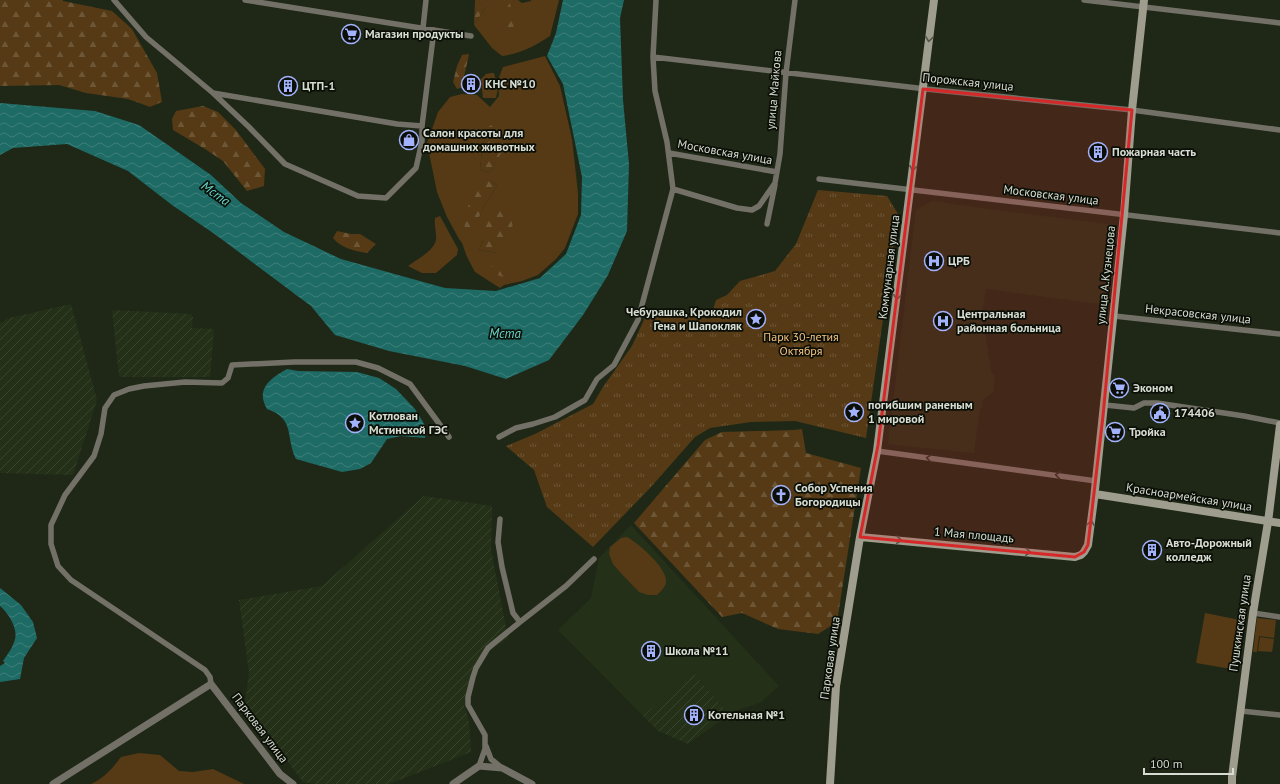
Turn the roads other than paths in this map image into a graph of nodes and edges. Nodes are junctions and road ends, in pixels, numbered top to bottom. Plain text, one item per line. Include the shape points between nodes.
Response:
1 (114, 0) edge
2 (245, 0) edge
3 (426, 0) edge
4 (656, 0) edge
5 (795, 0) edge
6 (934, 0) edge
7 (1084, 0) edge
8 (262, 1) edge
9 (1144, 3) edge
10 (1280, 23) edge
11 (423, 28) junction
12 (434, 30) junction
13 (471, 36) dead end
14 (653, 57) junction
15 (786, 74) junction
16 (923, 89) junction
17 (212, 93) junction
18 (1132, 110) junction
19 (422, 126) junction
20 (1280, 130) edge
21 (669, 153) junction
22 (777, 172) junction
23 (819, 179) dead end
24 (775, 183) junction
25 (674, 189) junction
26 (910, 190) junction
27 (1124, 215) junction
28 (767, 224) dead end
29 (1280, 233) edge
30 (1114, 316) junction
31 (1280, 334) edge
32 (1105, 405) junction
33 (1280, 424) edge
34 (449, 437) dead end
35 (499, 437) dead end
36 (878, 451) junction
37 (1096, 481) junction
38 (1095, 494) junction
39 (500, 519) dead end
40 (1268, 522) junction
41 (1280, 523) edge
42 (860, 537) junction
43 (1084, 552) joint
44 (594, 559) dead end
45 (1253, 613) junction
46 (1280, 617) edge
47 (520, 622) junction
48 (211, 684) junction
49 (1241, 711) junction
50 (1280, 715) edge
51 (485, 742) junction
52 (479, 766) junction
53 (502, 768) junction
54 (1232, 780) edge
55 (54, 784) edge
56 (293, 784) edge
57 (453, 784) edge
58 (532, 784) edge
59 (830, 784) edge

1 - 17 street via 146,37
2 - 8 street
3 - 11 street
4 - 14 street
5 - 15 street, улица Майкова
6 -> 16 main road, Коммунарная улица
7 - 9 street
8 - 11 street
9 - 10 street
9 - 18 main road, улица А.Кузнецова
11 - 12 street
12 - 13 street
12 - 19 street
14 - 15 street, Порожская улица
14 - 21 street via 655,91
15 - 16 street, Порожская улица
15 - 22 street, улица Майкова
16 - 18 street, Порожская улица
16 -> 26 main road, Коммунарная улица
17 - 19 street
17 - 19 street via 286,164 358,196 386,198 416,168 422,141
18 - 20 street, Порожская улица
18 - 27 main road, улица А.Кузнецова
21 - 22 street, Московская улица
21 - 25 street
22 - 24 street, улица Майкова
23 - 26 street, Московская улица
24 - 25 street, улица Майкова via 759,206 752,210
24 - 28 street, улица Майкова
25 - 35 street via 638,320 614,365 597,379 585,400 555,417 516,428
26 - 27 street, Московская улица
26 -> 36 main road, Коммунарная улица
27 - 29 street, Московская улица
27 - 30 main road, улица А.Кузнецова
30 - 31 street, Некрасовская улица
30 - 32 main road, улица А.Кузнецова
32 - 33 street via 1134,408 1144,403 1157,403
32 - 37 main road, улица А.Кузнецова
33 - 40 main road, Пушкинская улица
34 - 48 street via 410,384 378,368 356,362 232,365 228,378 222,383 185,382 144,386 114,395 104,408 101,434 94,456 65,495 51,525 51,544 58,566 70,580 205,670
37 -> 36 street
36 - 42 main road, Коммунарная улица
37 - 38 main road, улица А.Кузнецова
38 - 40 main road, Красноармейская улица
43 -> 38 main road, улица А.Кузнецова via 1088,545
39 - 47 street via 498,542 502,566 513,613
40 - 41 main road, Красноармейская улица
40 - 45 main road, Пушкинская улица
42 -> 43 main road, 1 Мая площадь via 1076,557
42 - 59 main road, Парковая улица via 836,686
44 - 47 street via 566,586
45 - 46 street
45 - 49 main road, Пушкинская улица
47 - 51 street via 488,648 473,677 468,705 481,726
48 - 55 street
48 - 56 street, Парковая улица via 280,774
49 - 50 street
49 - 54 main road, Пушкинская улица
51 - 52 street
51 - 53 street via 492,759
52 - 53 street
52 - 57 street
53 - 58 street

